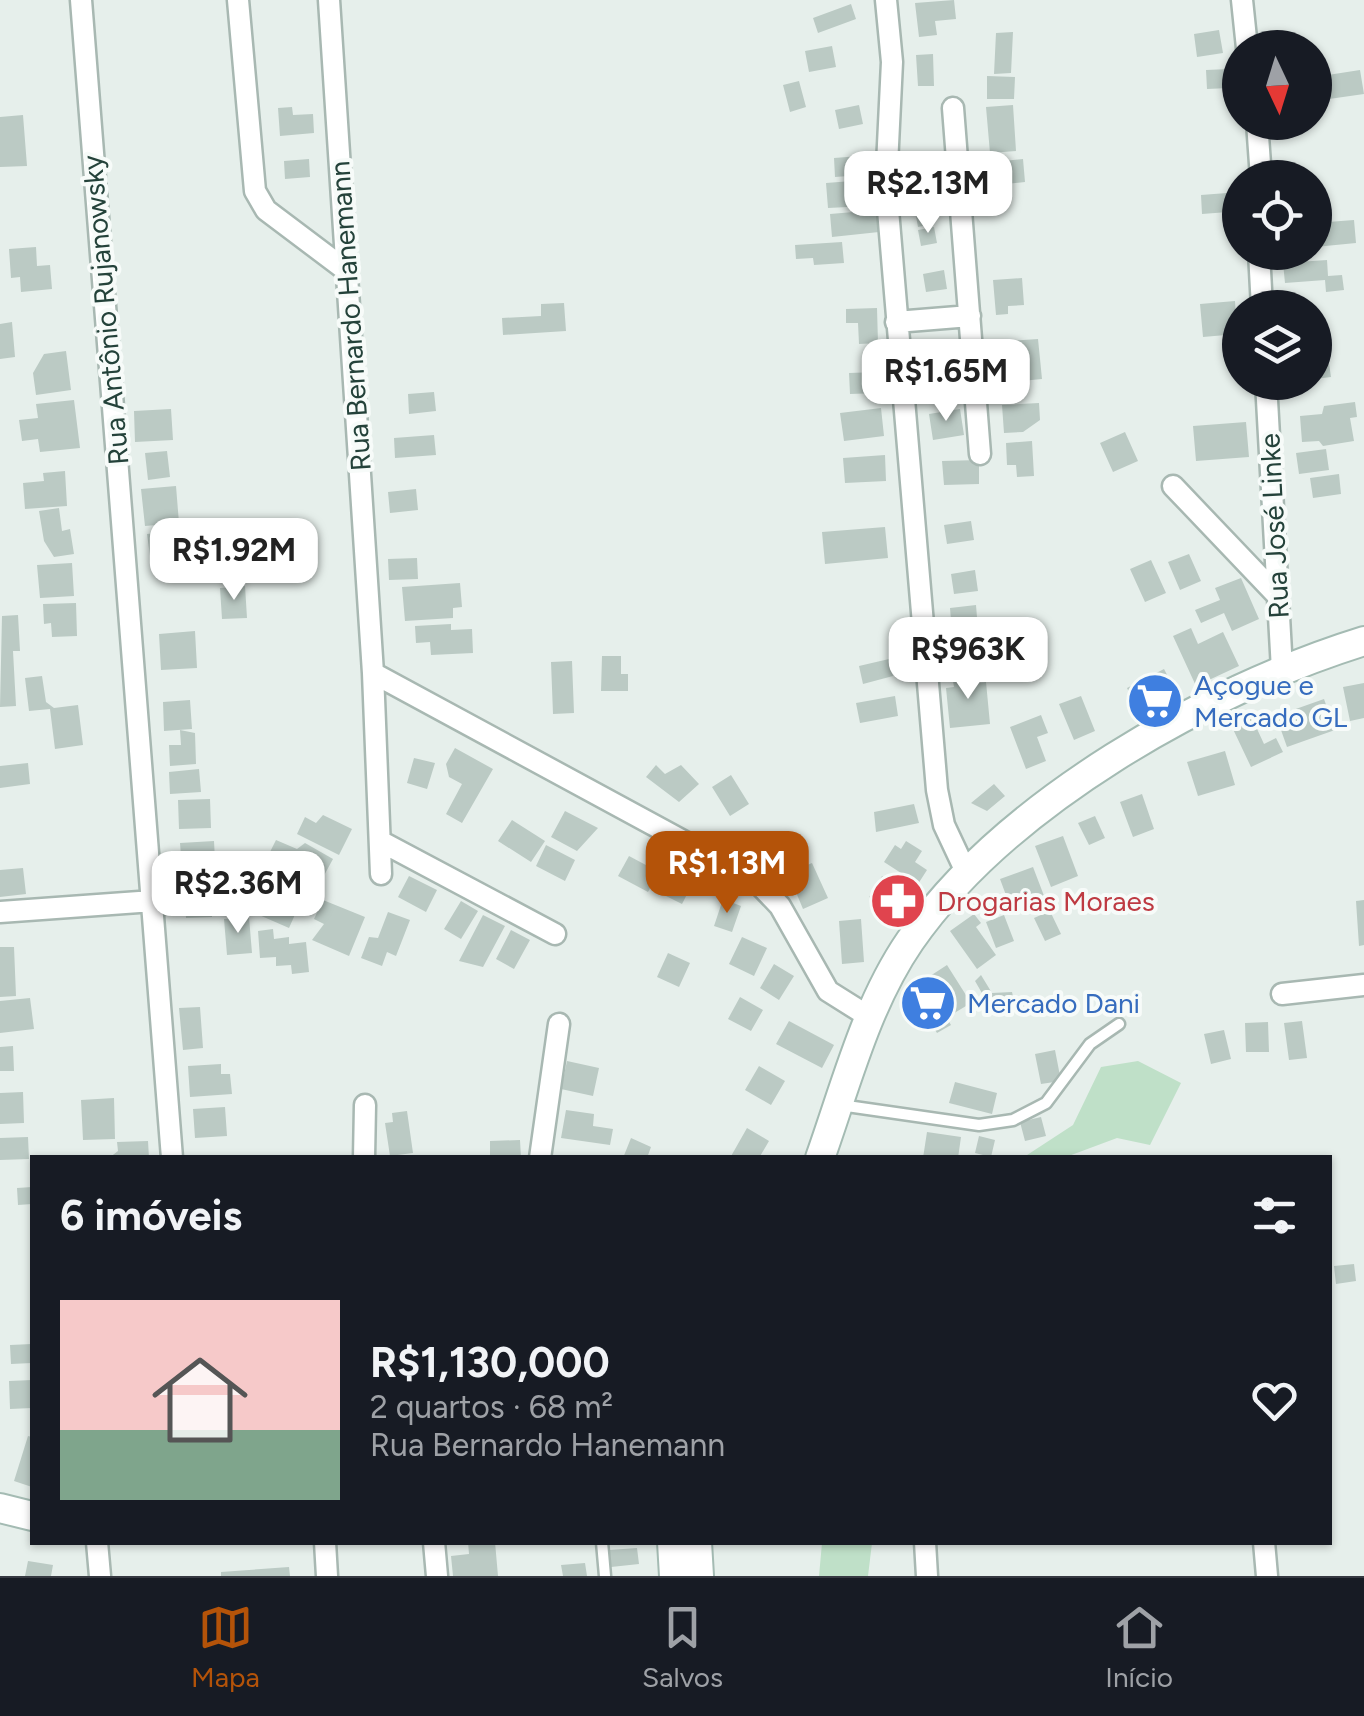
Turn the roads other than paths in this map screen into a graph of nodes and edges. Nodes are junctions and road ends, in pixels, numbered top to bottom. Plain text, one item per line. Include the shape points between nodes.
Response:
1 (80, 0) edge
2 (238, 0) edge
3 (329, 0) edge
4 (886, 0) edge
5 (1242, 0) edge
6 (1246, 30) edge
7 (954, 108) dead end
8 (347, 271) junction
9 (970, 316) junction
10 (896, 322) junction
11 (1267, 400) edge
12 (980, 454) dead end
13 (1173, 486) dead end
14 (1278, 595) junction
15 (1364, 640) edge
16 (1282, 670) junction
17 (373, 673) junction
18 (380, 842) junction
19 (382, 874) dead end
20 (967, 874) junction
21 (153, 900) junction
22 (0, 912) edge
23 (555, 934) dead end
24 (1364, 985) edge
25 (1282, 994) dead end
26 (870, 1018) junction
27 (559, 1024) dead end
28 (1119, 1024) dead end
29 (365, 1105) dead end
30 (839, 1105) junction
31 (172, 1155) edge
32 (364, 1155) edge
33 (540, 1155) edge
34 (821, 1155) edge
35 (0, 1508) edge
36 (30, 1516) edge
37 (97, 1545) edge
38 (324, 1545) edge
39 (434, 1545) edge
40 (602, 1545) edge
41 (672, 1545) edge
42 (697, 1545) edge
43 (925, 1545) edge
44 (1264, 1545) edge
45 (100, 1576) edge
46 (328, 1576) edge
47 (436, 1576) edge
48 (605, 1576) edge
49 (674, 1576) edge
50 (699, 1576) edge
51 (927, 1576) edge
52 (1267, 1576) edge

1 - 21 street, Rua Antônio Rujanowsky
2 - 8 street via 255,191 266,210
3 - 8 street, Rua Bernardo Hanemann
4 - 10 street via 892,62 886,186
5 - 6 street
7 - 9 street
8 - 17 street, Rua Bernardo Hanemann
9 - 10 street
9 - 12 street
10 - 20 street via 937,790 944,825
11 - 14 street, Rua José Linke
13 - 14 street
14 - 16 street, Rua José Linke
15 - 16 main road
16 - 20 main road via 1069,786
17 - 18 street, Rua Bernardo Hanemann
17 - 26 street via 755,880 780,906 828,991
18 - 19 street, Rua Bernardo Hanemann
18 - 23 street
20 - 26 main road via 909,943
21 - 22 street
21 - 31 street, Rua Antônio Rujanowsky
24 - 25 street
26 - 30 main road
27 - 33 street
28 - 30 lane via 1090,1044 1046,1103 1013,1120 978,1124
29 - 32 street
30 - 34 main road
35 - 36 main road
37 - 45 street
38 - 46 street
39 - 47 street
40 - 48 lane
41 - 49 main road
42 - 50 main road
43 - 51 street
44 - 52 street

